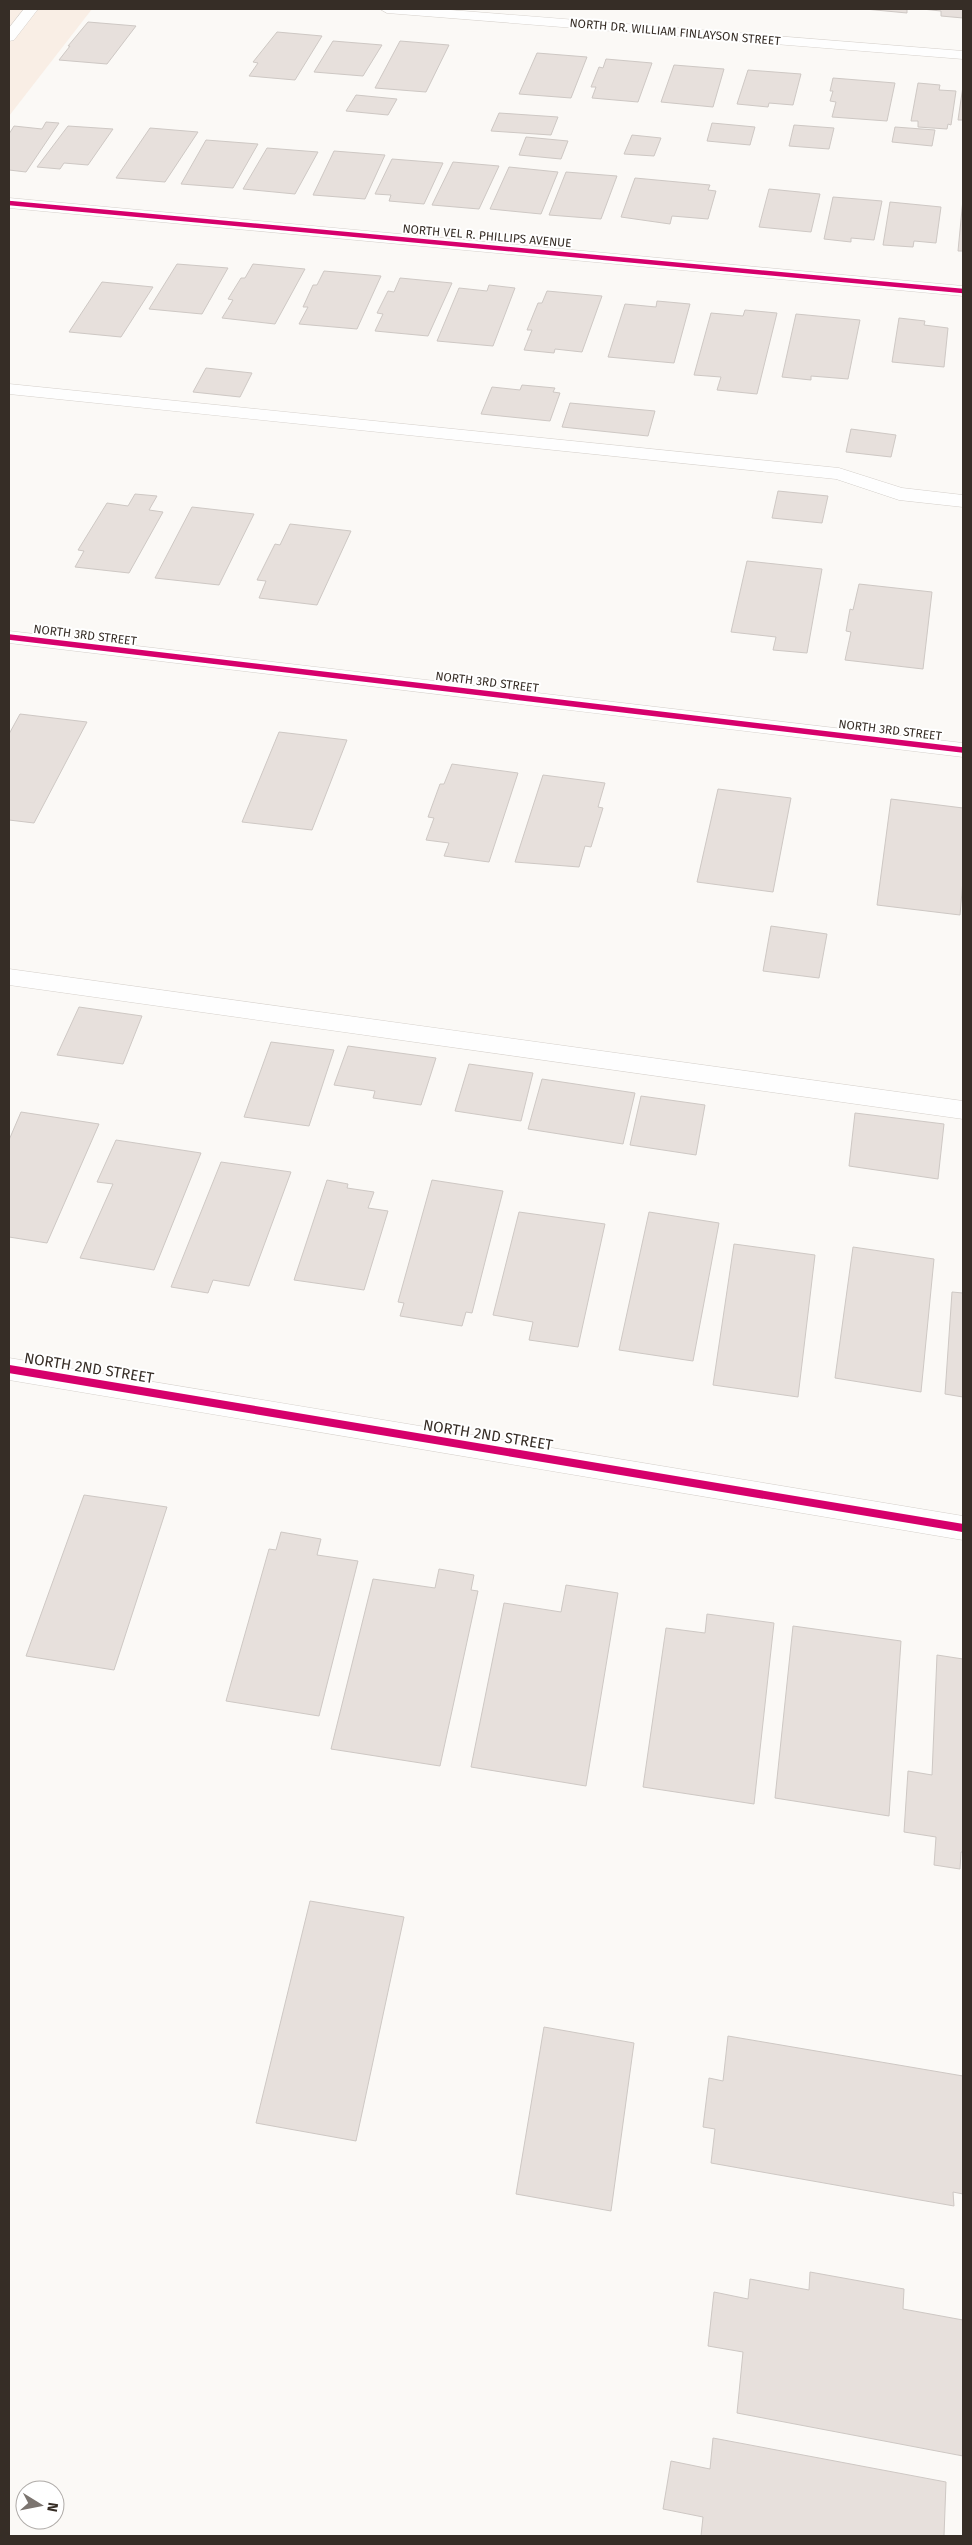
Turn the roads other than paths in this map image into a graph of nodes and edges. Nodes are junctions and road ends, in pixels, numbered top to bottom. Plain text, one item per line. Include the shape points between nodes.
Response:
1 (31, 9) edge
2 (394, 9) edge
3 (9, 37) edge
4 (963, 55) edge
5 (9, 203) edge
6 (963, 291) edge
7 (9, 389) edge
8 (963, 501) edge
9 (9, 637) edge
10 (963, 750) edge
11 (9, 977) edge
12 (963, 1110) edge
13 (9, 1369) edge
14 (963, 1528) edge

1 - 3 street
2 - 4 street, NORTH DR. WILLIAM FINLAYSON STREET
5 - 6 street, NORTH VEL R. PHILLIPS AVENUE
7 - 8 street via 839,474 900,494
9 - 10 street, NORTH 3RD STREET
11 - 12 street
13 - 14 street, NORTH 2ND STREET

